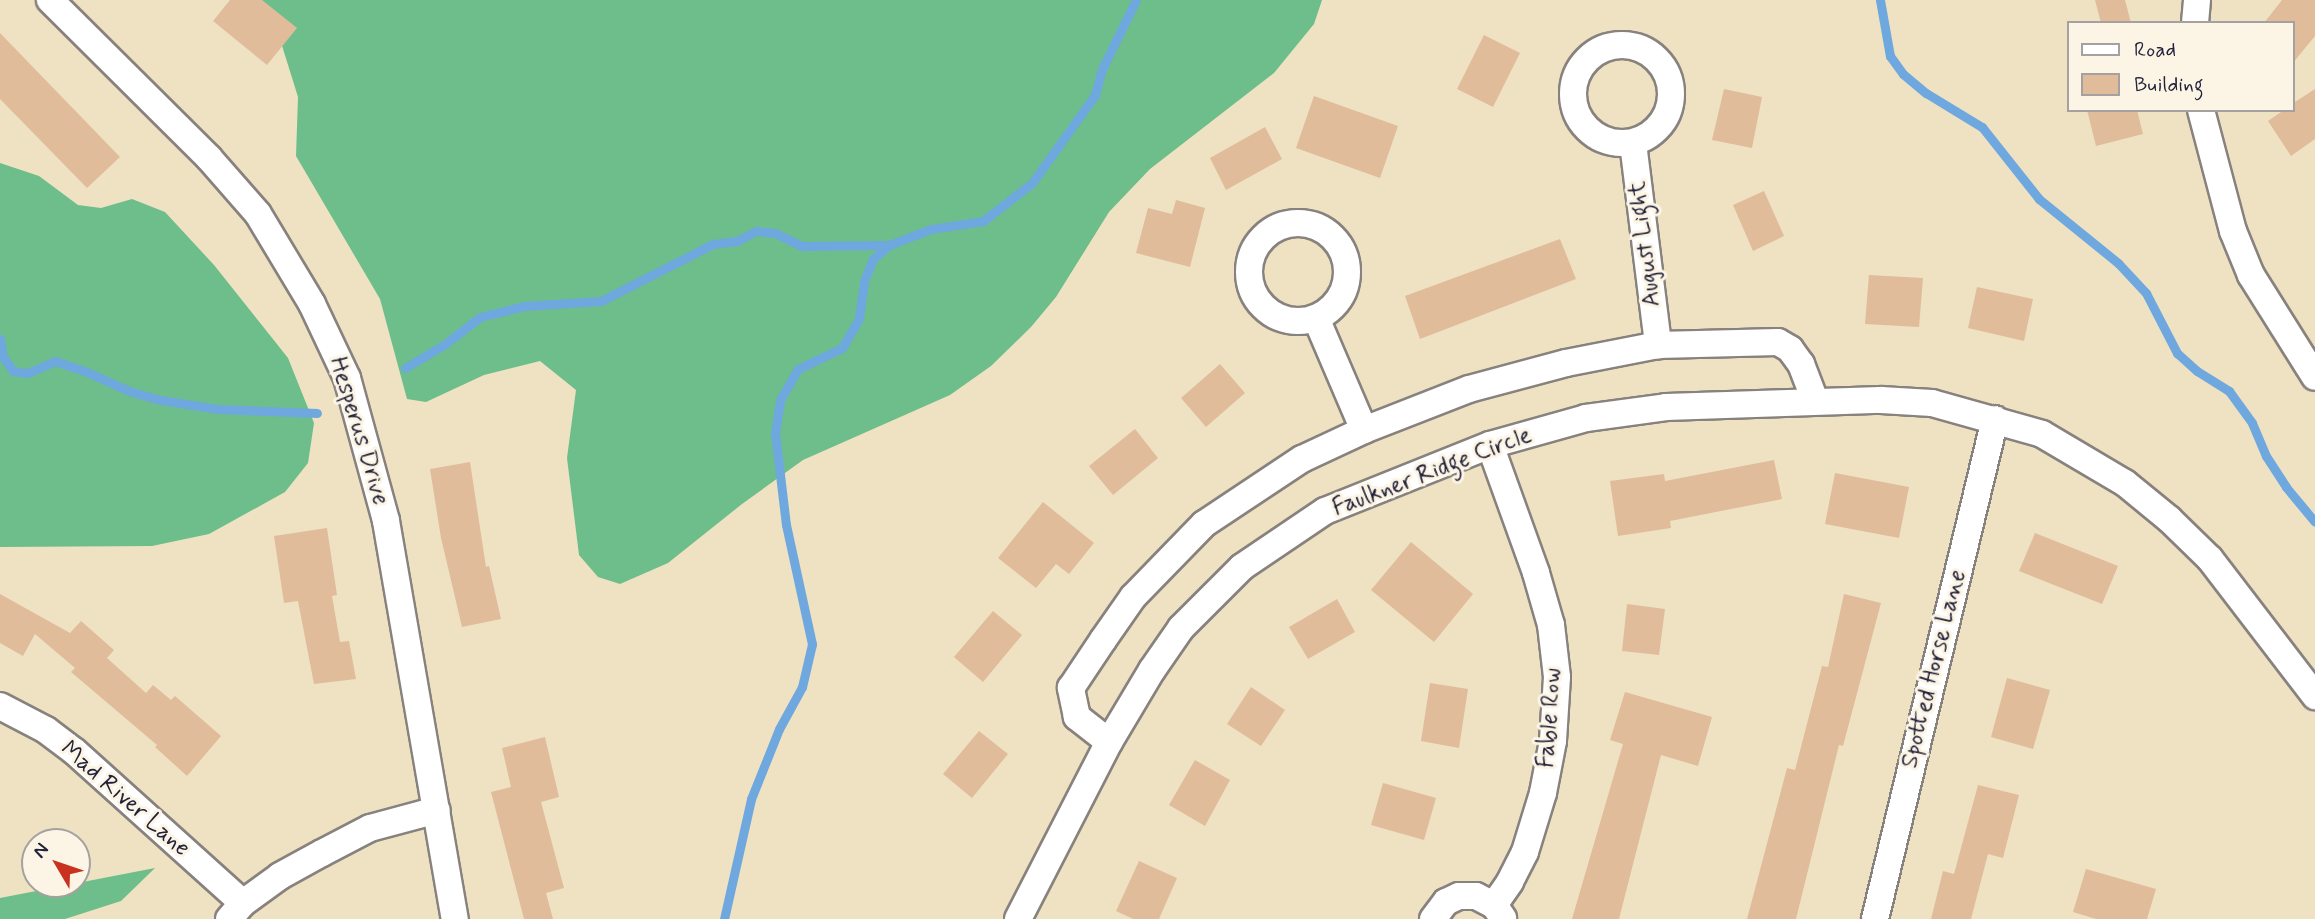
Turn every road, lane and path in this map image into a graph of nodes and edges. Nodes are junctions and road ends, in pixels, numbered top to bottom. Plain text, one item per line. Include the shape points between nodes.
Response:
1 (50, 0) edge
2 (2197, 0) edge
3 (2195, 21) edge
4 (2202, 112) edge
5 (1633, 143) dead end
6 (1316, 318) dead end
7 (1658, 345) junction
8 (2315, 377) edge
9 (1815, 400) junction
10 (1995, 419) junction
11 (1364, 430) junction
12 (1490, 445) junction
13 (2315, 696) edge
14 (0, 706) edge
15 (1109, 742) junction
16 (437, 810) junction
17 (236, 911) edge
18 (1498, 912) edge
19 (456, 919) edge
20 (1018, 919) edge
21 (1433, 919) edge
22 (1875, 919) edge

1 - 16 street, Hesperus Drive via 209,158 258,214 331,342 362,426 386,521
2 - 3 street
4 - 8 street via 2233,232 2251,275
5 - 7 street, August Light
6 - 11 street
7 - 9 street via 1778,342 1801,364
7 - 11 street via 1469,389
9 - 10 street, Faulkner Ridge Circle via 1932,403
9 - 12 street, Faulkner Ridge Circle via 1666,407 1586,418
10 - 13 street, Faulkner Ridge Circle via 2081,455 2169,519 2210,559
10 - 22 street, Spotted Horse Lane
11 - 15 street via 1302,459 1225,509 1166,560 1133,597 1071,688 1077,717
12 - 15 street, Faulkner Ridge Circle via 1325,511 1242,566 1181,628
12 - 18 street, Fable Row via 1536,573 1551,625 1557,677 1553,741 1543,793 1525,852
14 - 17 street, Mad River Lane via 74,751
15 - 20 street, Faulkner Ridge Circle
16 - 17 street via 370,828 280,876
16 - 19 street, Hesperus Drive
18 - 21 street, Fable Row via 1476,896 1459,896 1446,902

